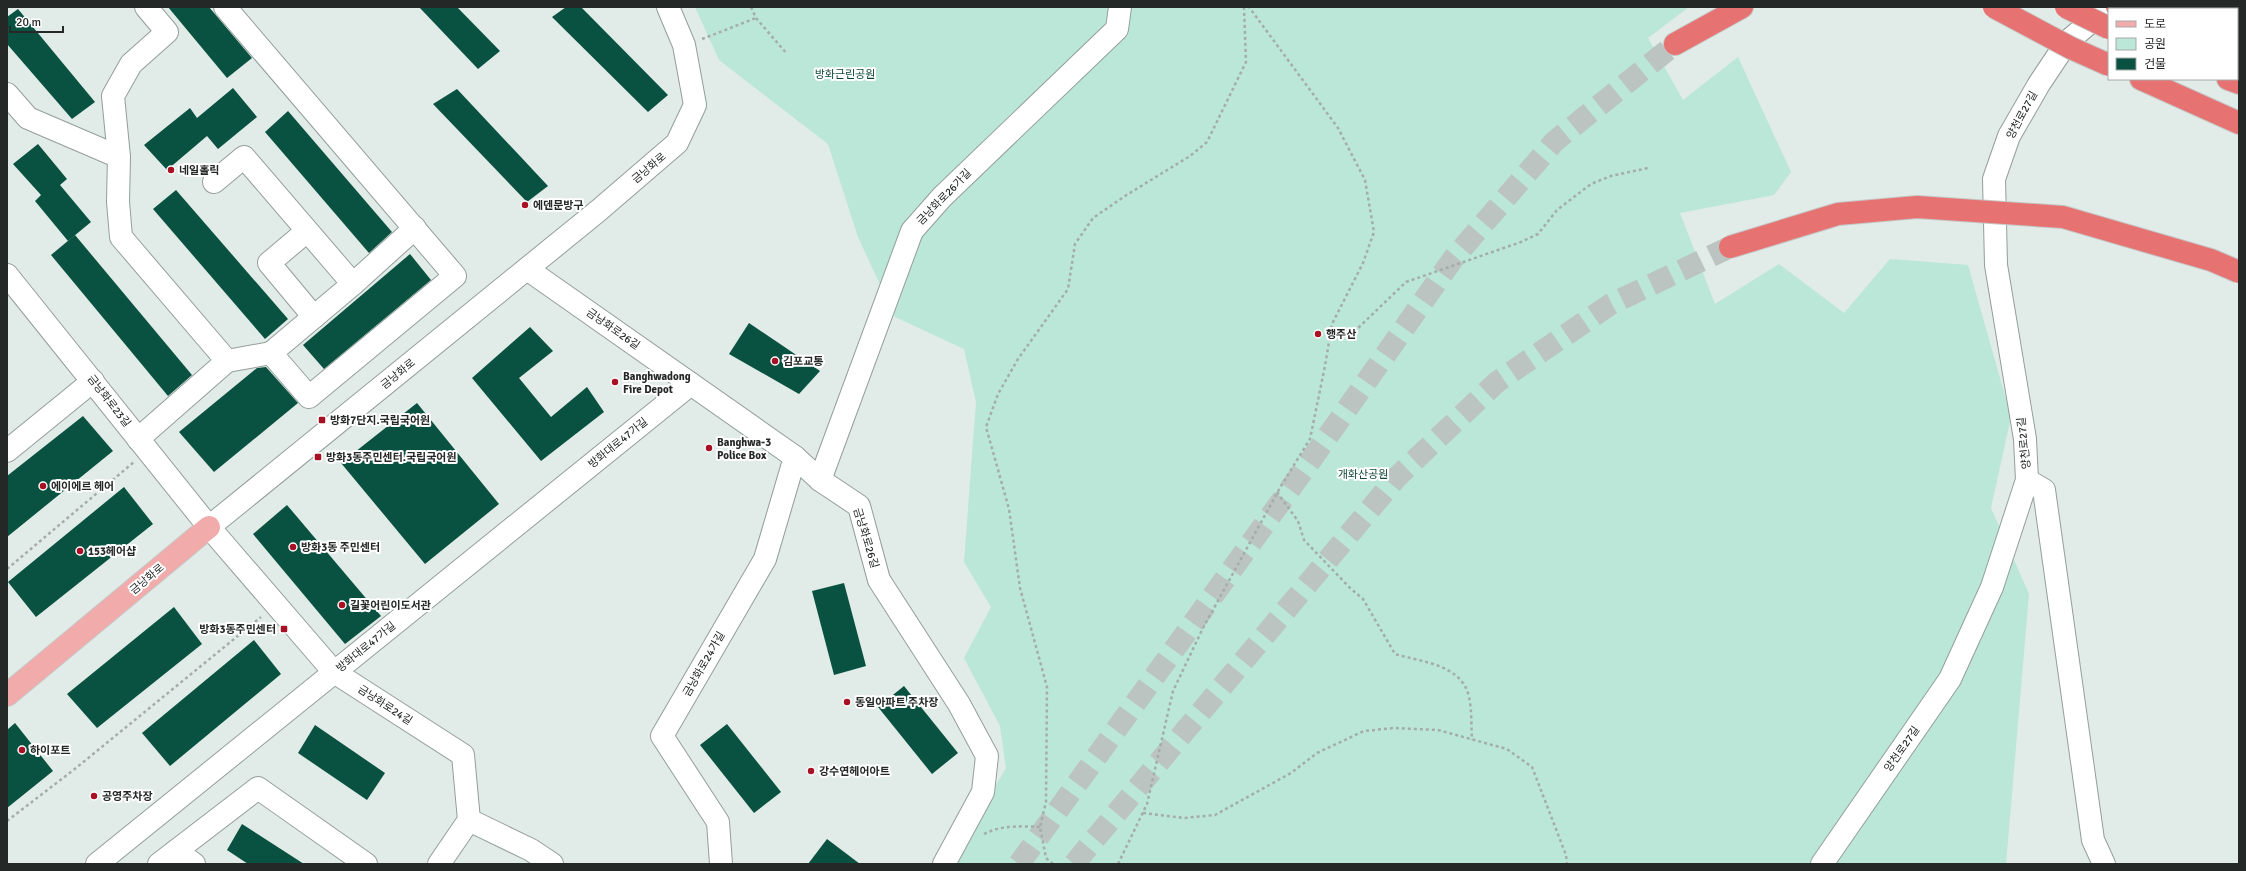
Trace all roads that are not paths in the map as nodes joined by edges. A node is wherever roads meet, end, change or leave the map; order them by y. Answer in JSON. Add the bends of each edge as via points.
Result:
{"nodes":[{"id":1,"x":146,"y":7,"type":"edge"},
{"id":2,"x":225,"y":7,"type":"edge"},
{"id":3,"x":668,"y":7,"type":"edge"},
{"id":4,"x":1120,"y":7,"type":"edge"},
{"id":5,"x":1742,"y":7,"type":"edge"},
{"id":6,"x":1994,"y":7,"type":"edge"},
{"id":7,"x":2066,"y":7,"type":"edge"},
{"id":8,"x":2108,"y":7,"type":"edge"},
{"id":9,"x":2108,"y":28,"type":"edge"},
{"id":10,"x":1675,"y":44,"type":"tunnel mouth"},
{"id":11,"x":2108,"y":65,"type":"edge"},
{"id":12,"x":2143,"y":80,"type":"edge"},
{"id":13,"x":7,"y":94,"type":"edge"},
{"id":14,"x":2239,"y":123,"type":"edge"},
{"id":15,"x":119,"y":157,"type":"junction"},
{"id":16,"x":214,"y":182,"type":"dead end"},
{"id":17,"x":415,"y":228,"type":"junction"},
{"id":18,"x":307,"y":231,"type":"junction"},
{"id":19,"x":1730,"y":247,"type":"tunnel mouth"},
{"id":20,"x":527,"y":268,"type":"junction"},
{"id":21,"x":2239,"y":272,"type":"edge"},
{"id":22,"x":7,"y":275,"type":"edge"},
{"id":23,"x":353,"y":284,"type":"junction"},
{"id":24,"x":314,"y":317,"type":"junction"},
{"id":25,"x":271,"y":352,"type":"junction"},
{"id":26,"x":227,"y":361,"type":"junction"},
{"id":27,"x":93,"y":381,"type":"junction"},
{"id":28,"x":691,"y":384,"type":"junction"},
{"id":29,"x":143,"y":445,"type":"junction"},
{"id":30,"x":7,"y":451,"type":"edge"},
{"id":31,"x":795,"y":457,"type":"junction"},
{"id":32,"x":820,"y":480,"type":"junction"},
{"id":33,"x":2027,"y":480,"type":"junction"},
{"id":34,"x":209,"y":527,"type":"junction"},
{"id":35,"x":334,"y":672,"type":"junction"},
{"id":36,"x":7,"y":695,"type":"edge"},
{"id":37,"x":469,"y":820,"type":"junction"},
{"id":38,"x":168,"y":858,"type":"edge"},
{"id":39,"x":97,"y":864,"type":"edge"},
{"id":40,"x":194,"y":864,"type":"edge"},
{"id":41,"x":366,"y":864,"type":"edge"},
{"id":42,"x":439,"y":864,"type":"edge"},
{"id":43,"x":552,"y":864,"type":"edge"},
{"id":44,"x":721,"y":864,"type":"edge"},
{"id":45,"x":944,"y":864,"type":"edge"},
{"id":46,"x":1822,"y":864,"type":"edge"},
{"id":47,"x":2104,"y":864,"type":"edge"}],
"edges":[{"from":1,"to":15,"type":"street","via":[[167,32],[131,64],[113,96]]},
{"from":2,"to":17,"type":"street"},
{"from":3,"to":20,"type":"street","name":"금낭화로","via":[[684,45],[695,105],[678,144]]},
{"from":4,"to":32,"type":"street","name":"금낭화로26가길","via":[[1118,29],[967,173],[912,231]]},
{"from":5,"to":10,"type":"highway"},
{"from":6,"to":11,"type":"highway","bridge":true},
{"from":7,"to":9,"type":"highway","bridge":true},
{"from":8,"to":33,"type":"street","name":"양천로27길","via":[[2067,42],[2039,84],[2009,136],[1994,179],[1996,265],[2025,439]]},
{"from":12,"to":14,"type":"highway"},
{"from":13,"to":15,"type":"street","via":[[28,118]]},
{"from":15,"to":26,"type":"street","via":[[118,202],[121,237]]},
{"from":16,"to":18,"type":"street","via":[[244,157]]},
{"from":17,"to":23,"type":"street"},
{"from":17,"to":25,"type":"street","via":[[455,276],[309,397]]},
{"from":18,"to":23,"type":"street"},
{"from":18,"to":24,"type":"street","via":[[269,263]]},
{"from":19,"to":21,"type":"highway","bridge":true,"via":[[1838,214],[1917,207],[2063,217],[2211,260]]},
{"from":20,"to":28,"type":"street","name":"금낭화로26길"},
{"from":20,"to":34,"type":"street","name":"금낭화로"},
{"from":22,"to":27,"type":"street","name":"금낭화로23길"},
{"from":23,"to":24,"type":"street"},
{"from":24,"to":25,"type":"street"},
{"from":25,"to":26,"type":"street"},
{"from":26,"to":29,"type":"street"},
{"from":27,"to":29,"type":"street","name":"금낭화로23길"},
{"from":27,"to":30,"type":"street"},
{"from":28,"to":31,"type":"street","name":"금낭화로26길"},
{"from":28,"to":35,"type":"street","name":"방화대로47가길"},
{"from":29,"to":34,"type":"street","name":"금낭화로23길"},
{"from":31,"to":32,"type":"street","name":"금낭화로26길"},
{"from":31,"to":44,"type":"street","name":"금낭화로24가길","via":[[765,559],[662,736],[718,822]]},
{"from":32,"to":45,"type":"street","name":"금낭화로26길","via":[[859,506],[879,580],[959,704],[988,756],[983,792]]},
{"from":33,"to":46,"type":"street","name":"양천로27길","via":[[1992,587],[1950,679]]},
{"from":33,"to":47,"type":"street","via":[[2044,490],[2093,840]]},
{"from":34,"to":35,"type":"street","name":"금낭화로24길"},
{"from":34,"to":36,"type":"main road","name":"금낭화로"},
{"from":35,"to":37,"type":"street","name":"금낭화로24길","via":[[463,755]]},
{"from":35,"to":39,"type":"street","name":"방화대로47가길"},
{"from":37,"to":42,"type":"street"},
{"from":37,"to":43,"type":"street","via":[[531,850]]},
{"from":38,"to":40,"type":"street"},
{"from":38,"to":41,"type":"street","via":[[258,788]]}]}
